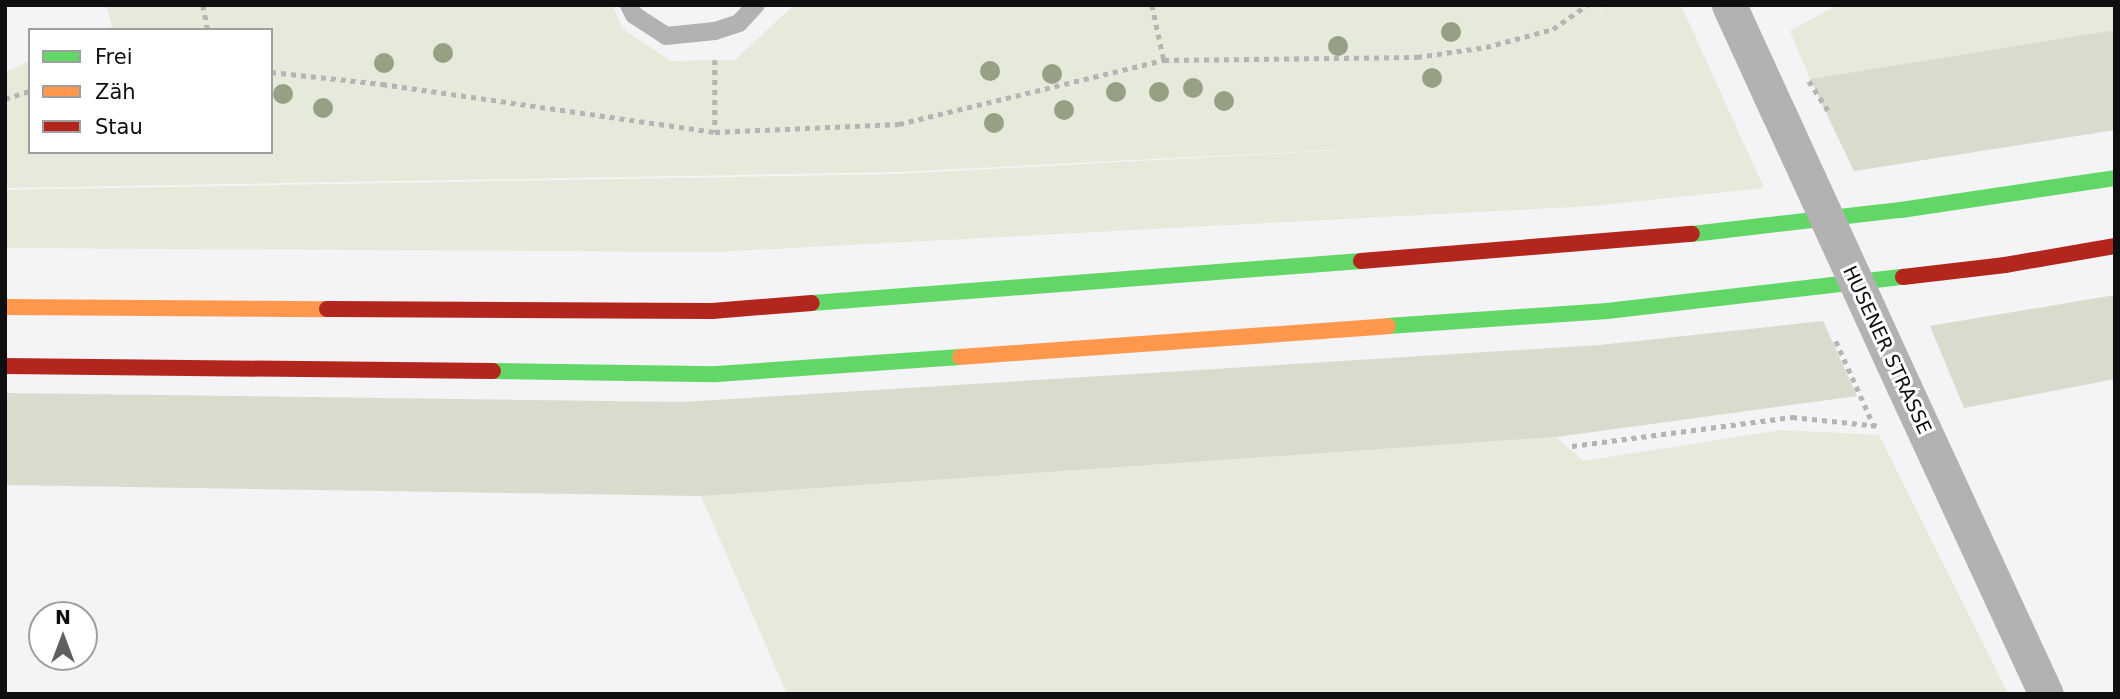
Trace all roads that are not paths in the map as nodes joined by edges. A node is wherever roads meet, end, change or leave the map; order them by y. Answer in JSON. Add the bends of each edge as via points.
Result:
{"nodes":[{"id":1,"x":629,"y":5,"type":"edge"},
{"id":2,"x":756,"y":5,"type":"edge"},
{"id":3,"x":1729,"y":5,"type":"edge"},
{"id":4,"x":2115,"y":178,"type":"edge"},
{"id":5,"x":2115,"y":246,"type":"edge"},
{"id":6,"x":5,"y":307,"type":"edge"},
{"id":7,"x":5,"y":366,"type":"edge"},
{"id":8,"x":2046,"y":694,"type":"edge"}],
"edges":[{"from":1,"to":2,"type":"lane","via":[[641,21],[666,36],[715,31],[739,23]]},
{"from":3,"to":8,"type":"street","name":"HUSENER STRASSE","bridge":true},
{"from":4,"to":6,"type":"highway","via":[[1901,210],[1627,241],[712,311]]},
{"from":5,"to":7,"type":"highway","via":[[2005,265],[1608,311],[717,373]]}]}
